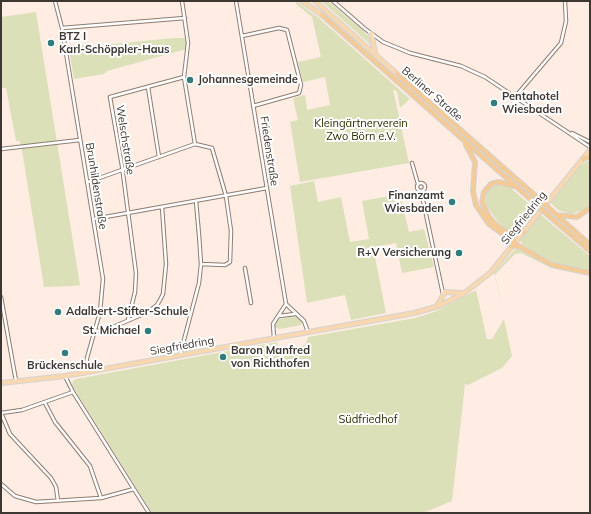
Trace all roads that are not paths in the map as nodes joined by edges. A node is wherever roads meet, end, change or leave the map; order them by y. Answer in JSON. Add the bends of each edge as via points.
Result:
{"nodes":[{"id":1,"x":55,"y":1,"type":"edge"},
{"id":2,"x":182,"y":1,"type":"edge"},
{"id":3,"x":236,"y":1,"type":"edge"},
{"id":4,"x":302,"y":1,"type":"edge"},
{"id":5,"x":306,"y":1,"type":"edge"},
{"id":6,"x":315,"y":1,"type":"edge"},
{"id":7,"x":333,"y":1,"type":"edge"},
{"id":8,"x":565,"y":1,"type":"edge"},
{"id":9,"x":322,"y":15,"type":"junction"},
{"id":10,"x":185,"y":18,"type":"junction"},
{"id":11,"x":62,"y":28,"type":"junction"},
{"id":12,"x":371,"y":34,"type":"junction"},
{"id":13,"x":242,"y":36,"type":"junction"},
{"id":14,"x":376,"y":56,"type":"junction"},
{"id":15,"x":397,"y":74,"type":"joint"},
{"id":16,"x":184,"y":77,"type":"junction"},
{"id":17,"x":148,"y":87,"type":"junction"},
{"id":18,"x":515,"y":97,"type":"junction"},
{"id":19,"x":253,"y":106,"type":"junction"},
{"id":20,"x":566,"y":130,"type":"junction"},
{"id":21,"x":458,"y":136,"type":"junction"},
{"id":22,"x":590,"y":138,"type":"edge"},
{"id":23,"x":584,"y":139,"type":"junction"},
{"id":24,"x":80,"y":140,"type":"junction"},
{"id":25,"x":590,"y":142,"type":"edge"},
{"id":26,"x":195,"y":144,"type":"junction"},
{"id":27,"x":1,"y":148,"type":"edge"},
{"id":28,"x":590,"y":149,"type":"edge"},
{"id":29,"x":590,"y":156,"type":"edge"},
{"id":30,"x":159,"y":157,"type":"junction"},
{"id":31,"x":583,"y":159,"type":"junction"},
{"id":32,"x":412,"y":163,"type":"dead end"},
{"id":33,"x":122,"y":170,"type":"junction"},
{"id":34,"x":88,"y":182,"type":"junction"},
{"id":35,"x":418,"y":184,"type":"junction"},
{"id":36,"x":517,"y":187,"type":"junction"},
{"id":37,"x":267,"y":188,"type":"junction"},
{"id":38,"x":421,"y":191,"type":"junction"},
{"id":39,"x":226,"y":196,"type":"junction"},
{"id":40,"x":196,"y":201,"type":"junction"},
{"id":41,"x":162,"y":207,"type":"junction"},
{"id":42,"x":590,"y":208,"type":"edge"},
{"id":43,"x":128,"y":213,"type":"junction"},
{"id":44,"x":557,"y":215,"type":"junction"},
{"id":45,"x":94,"y":220,"type":"junction"},
{"id":46,"x":524,"y":232,"type":"junction"},
{"id":47,"x":508,"y":234,"type":"junction"},
{"id":48,"x":515,"y":243,"type":"junction"},
{"id":49,"x":590,"y":245,"type":"edge"},
{"id":50,"x":511,"y":248,"type":"junction"},
{"id":51,"x":590,"y":251,"type":"edge"},
{"id":52,"x":201,"y":264,"type":"junction"},
{"id":53,"x":245,"y":268,"type":"dead end"},
{"id":54,"x":590,"y":273,"type":"edge"},
{"id":55,"x":447,"y":296,"type":"junction"},
{"id":56,"x":1,"y":297,"type":"edge"},
{"id":57,"x":251,"y":303,"type":"dead end"},
{"id":58,"x":286,"y":304,"type":"junction"},
{"id":59,"x":296,"y":314,"type":"junction"},
{"id":60,"x":279,"y":316,"type":"junction"},
{"id":61,"x":128,"y":320,"type":"junction"},
{"id":62,"x":95,"y":331,"type":"junction"},
{"id":63,"x":308,"y":332,"type":"junction"},
{"id":64,"x":274,"y":338,"type":"junction"},
{"id":65,"x":180,"y":355,"type":"junction"},
{"id":66,"x":85,"y":372,"type":"junction"},
{"id":67,"x":65,"y":376,"type":"junction"},
{"id":68,"x":16,"y":381,"type":"junction"},
{"id":69,"x":1,"y":383,"type":"edge"},
{"id":70,"x":72,"y":392,"type":"junction"},
{"id":71,"x":45,"y":403,"type":"junction"},
{"id":72,"x":1,"y":412,"type":"edge"},
{"id":73,"x":1,"y":484,"type":"edge"},
{"id":74,"x":134,"y":489,"type":"junction"},
{"id":75,"x":101,"y":498,"type":"junction"},
{"id":76,"x":58,"y":501,"type":"junction"},
{"id":77,"x":149,"y":513,"type":"edge"}],
"edges":[{"from":1,"to":11,"type":"street","name":"Brunhildenstraße"},
{"from":2,"to":10,"type":"street"},
{"from":3,"to":13,"type":"street","name":"Friedenstraße"},
{"from":4,"to":9,"type":"main road"},
{"from":5,"to":9,"type":"main road","name":"Berliner Straße"},
{"from":6,"to":14,"type":"main road","name":"Berliner Straße"},
{"from":7,"to":12,"type":"street"},
{"from":8,"to":18,"type":"street","via":[[566,21],[561,43]]},
{"from":9,"to":21,"type":"highway","name":"Berliner Straße"},
{"from":10,"to":11,"type":"street"},
{"from":10,"to":16,"type":"street","via":[[188,47]]},
{"from":11,"to":24,"type":"street","name":"Brunhildenstraße"},
{"from":12,"to":14,"type":"main road"},
{"from":12,"to":18,"type":"street","via":[[401,50],[469,69]]},
{"from":13,"to":19,"type":"street","name":"Friedenstraße"},
{"from":13,"to":19,"type":"street","via":[[279,28],[287,30],[301,85],[299,94]]},
{"from":14,"to":15,"type":"main road","name":"Berliner Straße"},
{"from":15,"to":44,"type":"highway","name":"Berliner Straße","bridge":true},
{"from":16,"to":17,"type":"street","name":"Welschstraße"},
{"from":16,"to":26,"type":"street"},
{"from":17,"to":30,"type":"street"},
{"from":17,"to":33,"type":"street","name":"Welschstraße","via":[[110,97]]},
{"from":18,"to":20,"type":"street"},
{"from":19,"to":37,"type":"street","name":"Friedenstraße"},
{"from":20,"to":23,"type":"street"},
{"from":20,"to":28,"type":"street"},
{"from":21,"to":36,"type":"highway"},
{"from":21,"to":48,"type":"highway","via":[[470,150],[475,162],[473,191],[476,205],[489,224]]},
{"from":22,"to":23,"type":"street"},
{"from":23,"to":25,"type":"street"},
{"from":24,"to":27,"type":"street"},
{"from":24,"to":34,"type":"street","name":"Brunhildenstraße"},
{"from":26,"to":30,"type":"street"},
{"from":26,"to":39,"type":"street","via":[[214,150]]},
{"from":28,"to":31,"type":"main road","name":"Siegfriedring"},
{"from":29,"to":31,"type":"highway"},
{"from":30,"to":33,"type":"street"},
{"from":31,"to":46,"type":"main road","name":"Siegfriedring"},
{"from":32,"to":35,"type":"street"},
{"from":33,"to":34,"type":"street"},
{"from":33,"to":43,"type":"street","name":"Welschstraße"},
{"from":34,"to":45,"type":"street","name":"Brunhildenstraße"},
{"from":35,"to":38,"type":"street","via":[[417,188]]},
{"from":35,"to":38,"type":"street","via":[[422,183],[425,186]]},
{"from":36,"to":47,"type":"highway","via":[[503,182],[494,183],[486,188],[483,195],[489,217]]},
{"from":36,"to":51,"type":"highway","bridge":true},
{"from":37,"to":39,"type":"street"},
{"from":37,"to":58,"type":"street","name":"Friedenstraße"},
{"from":38,"to":55,"type":"street","via":[[440,283]]},
{"from":39,"to":40,"type":"street"},
{"from":39,"to":52,"type":"street","via":[[231,231],[229,263],[225,266]]},
{"from":40,"to":41,"type":"street"},
{"from":40,"to":52,"type":"street"},
{"from":41,"to":43,"type":"street"},
{"from":41,"to":61,"type":"street","via":[[166,264],[163,294],[153,309]]},
{"from":42,"to":44,"type":"highway","via":[[577,217]]},
{"from":43,"to":45,"type":"street"},
{"from":43,"to":61,"type":"street","name":"Welschstraße","via":[[136,282]]},
{"from":44,"to":49,"type":"highway"},
{"from":45,"to":62,"type":"street","name":"Brunhildenstraße","via":[[103,284],[102,303]]},
{"from":46,"to":47,"type":"highway"},
{"from":46,"to":48,"type":"main road","name":"Siegfriedring"},
{"from":47,"to":48,"type":"highway"},
{"from":48,"to":50,"type":"main road","name":"Siegfriedring"},
{"from":50,"to":54,"type":"highway","via":[[517,245],[552,265]]},
{"from":50,"to":55,"type":"main road","name":"Siegfriedring","via":[[491,272],[460,296]]},
{"from":52,"to":65,"type":"street","via":[[199,283]]},
{"from":53,"to":57,"type":"street"},
{"from":55,"to":63,"type":"main road","name":"Siegfriedring","via":[[435,307],[414,313]]},
{"from":56,"to":68,"type":"street"},
{"from":58,"to":59,"type":"street"},
{"from":58,"to":60,"type":"street"},
{"from":59,"to":60,"type":"street"},
{"from":59,"to":63,"type":"street","via":[[304,321]]},
{"from":60,"to":64,"type":"street","via":[[273,324]]},
{"from":61,"to":62,"type":"street","via":[[106,330]]},
{"from":62,"to":66,"type":"street","name":"Brunhildenstraße","via":[[86,358]]},
{"from":63,"to":64,"type":"main road","name":"Siegfriedring"},
{"from":64,"to":65,"type":"main road","name":"Siegfriedring"},
{"from":65,"to":66,"type":"main road","name":"Siegfriedring"},
{"from":66,"to":67,"type":"main road","name":"Siegfriedring"},
{"from":67,"to":68,"type":"main road","name":"Siegfriedring"},
{"from":67,"to":70,"type":"street"},
{"from":68,"to":69,"type":"main road","name":"Siegfriedring"},
{"from":70,"to":71,"type":"street"},
{"from":70,"to":74,"type":"street"},
{"from":71,"to":72,"type":"street","via":[[22,410]]},
{"from":71,"to":75,"type":"street","via":[[55,422],[90,466]]},
{"from":72,"to":76,"type":"street","via":[[10,434],[51,478],[57,490]]},
{"from":73,"to":76,"type":"street","via":[[15,496],[25,500]]},
{"from":74,"to":75,"type":"street"},
{"from":74,"to":77,"type":"street"},
{"from":75,"to":76,"type":"street"}]}
